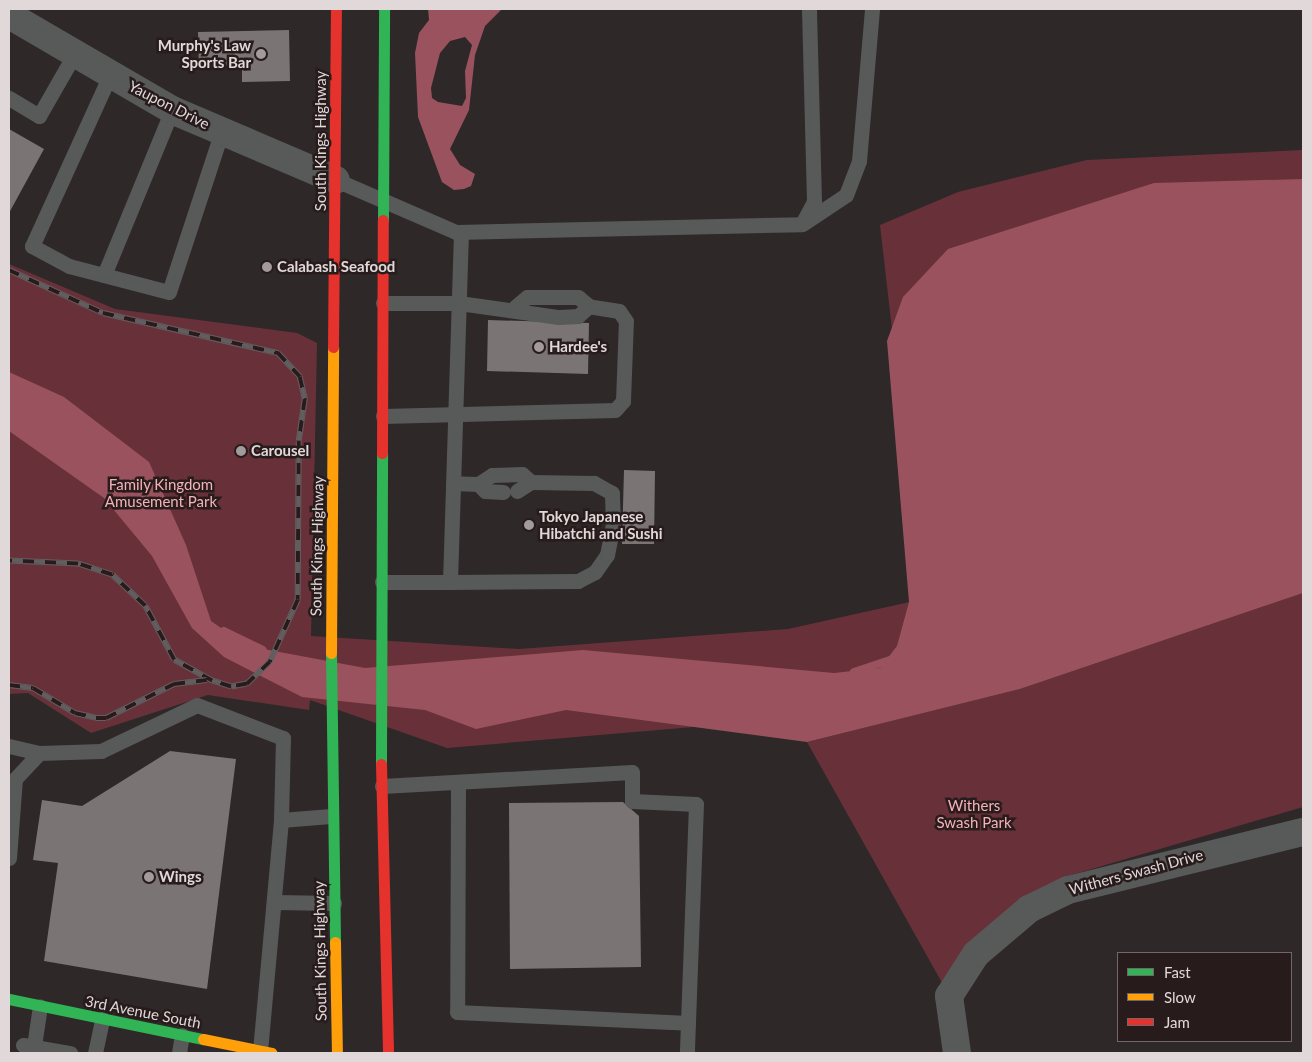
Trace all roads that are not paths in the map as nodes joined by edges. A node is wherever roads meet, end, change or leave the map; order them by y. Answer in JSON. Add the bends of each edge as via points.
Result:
{"nodes":[{"id":1,"x":336,"y":9,"type":"edge"},
{"id":2,"x":384,"y":9,"type":"edge"},
{"id":3,"x":809,"y":9,"type":"edge"},
{"id":4,"x":872,"y":9,"type":"edge"},
{"id":5,"x":11,"y":22,"type":"edge"},
{"id":6,"x":74,"y":55,"type":"junction"},
{"id":7,"x":110,"y":75,"type":"junction"},
{"id":8,"x":9,"y":98,"type":"edge"},
{"id":9,"x":172,"y":110,"type":"junction"},
{"id":10,"x":222,"y":131,"type":"junction"},
{"id":11,"x":336,"y":180,"type":"junction"},
{"id":12,"x":384,"y":201,"type":"junction"},
{"id":13,"x":802,"y":224,"type":"junction"},
{"id":14,"x":461,"y":232,"type":"junction"},
{"id":15,"x":104,"y":275,"type":"junction"},
{"id":16,"x":383,"y":303,"type":"junction"},
{"id":17,"x":459,"y":303,"type":"junction"},
{"id":18,"x":455,"y":415,"type":"junction"},
{"id":19,"x":383,"y":416,"type":"junction"},
{"id":20,"x":531,"y":482,"type":"junction"},
{"id":21,"x":453,"y":483,"type":"junction"},
{"id":22,"x":478,"y":484,"type":"junction"},
{"id":23,"x":382,"y":582,"type":"junction"},
{"id":24,"x":450,"y":582,"type":"junction"},
{"id":25,"x":9,"y":746,"type":"edge"},
{"id":26,"x":39,"y":753,"type":"junction"},
{"id":27,"x":458,"y":782,"type":"junction"},
{"id":28,"x":382,"y":786,"type":"junction"},
{"id":29,"x":332,"y":816,"type":"junction"},
{"id":30,"x":281,"y":820,"type":"junction"},
{"id":31,"x":1303,"y":832,"type":"edge"},
{"id":32,"x":9,"y":858,"type":"edge"},
{"id":33,"x":274,"y":902,"type":"junction"},
{"id":34,"x":334,"y":903,"type":"junction"},
{"id":35,"x":9,"y":999,"type":"edge"},
{"id":36,"x":40,"y":1006,"type":"junction"},
{"id":37,"x":102,"y":1019,"type":"junction"},
{"id":38,"x":688,"y":1023,"type":"junction"},
{"id":39,"x":182,"y":1035,"type":"junction"},
{"id":40,"x":266,"y":1052,"type":"edge"},
{"id":41,"x":70,"y":1053,"type":"edge"},
{"id":42,"x":95,"y":1053,"type":"edge"},
{"id":43,"x":179,"y":1053,"type":"edge"},
{"id":44,"x":337,"y":1053,"type":"edge"},
{"id":45,"x":388,"y":1053,"type":"edge"},
{"id":46,"x":687,"y":1053,"type":"edge"},
{"id":47,"x":957,"y":1053,"type":"edge"}],
"edges":[{"from":1,"to":11,"type":"main road","name":"South Kings Highway"},
{"from":2,"to":12,"type":"main road"},
{"from":3,"to":13,"type":"lane","via":[[814,201]]},
{"from":4,"to":13,"type":"lane","via":[[859,162],[846,195]]},
{"from":5,"to":6,"type":"street","name":"Yaupon Drive"},
{"from":6,"to":7,"type":"street","name":"Yaupon Drive"},
{"from":6,"to":8,"type":"lane","via":[[38,116]]},
{"from":7,"to":9,"type":"street","name":"Yaupon Drive"},
{"from":7,"to":15,"type":"lane","via":[[32,246],[69,266]]},
{"from":9,"to":10,"type":"street","name":"Yaupon Drive"},
{"from":9,"to":15,"type":"lane"},
{"from":10,"to":11,"type":"street","name":"Yaupon Drive"},
{"from":10,"to":15,"type":"lane","via":[[169,292]]},
{"from":11,"to":12,"type":"lane"},
{"from":11,"to":29,"type":"main road","name":"South Kings Highway"},
{"from":12,"to":14,"type":"lane"},
{"from":12,"to":16,"type":"main road"},
{"from":13,"to":14,"type":"lane"},
{"from":14,"to":17,"type":"lane"},
{"from":16,"to":17,"type":"lane"},
{"from":16,"to":19,"type":"main road"},
{"from":17,"to":18,"type":"lane"},
{"from":17,"to":18,"type":"lane","via":[[515,308],[527,297],[578,297],[589,306],[610,306],[626,321],[623,400],[615,410]]},
{"from":18,"to":19,"type":"lane"},
{"from":18,"to":21,"type":"lane"},
{"from":19,"to":23,"type":"main road"},
{"from":20,"to":22,"type":"lane","via":[[510,492],[485,491]]},
{"from":20,"to":22,"type":"lane","via":[[522,474],[515,474],[492,475]]},
{"from":20,"to":24,"type":"lane","via":[[594,483],[612,493],[613,524],[607,555],[595,572],[578,581]]},
{"from":21,"to":22,"type":"lane"},
{"from":21,"to":24,"type":"lane"},
{"from":23,"to":24,"type":"lane"},
{"from":23,"to":28,"type":"main road"},
{"from":25,"to":26,"type":"lane"},
{"from":26,"to":30,"type":"lane","via":[[101,751],[197,705],[283,738]]},
{"from":26,"to":32,"type":"lane","via":[[15,779]]},
{"from":27,"to":28,"type":"lane"},
{"from":27,"to":38,"type":"lane","via":[[457,1012]]},
{"from":27,"to":38,"type":"lane","via":[[632,772],[632,801],[696,804]]},
{"from":28,"to":45,"type":"main road"},
{"from":29,"to":30,"type":"lane"},
{"from":29,"to":34,"type":"main road","name":"South Kings Highway"},
{"from":30,"to":33,"type":"lane"},
{"from":31,"to":47,"type":"street","name":"Withers Swash Drive","via":[[1068,890],[1029,909],[976,954],[949,996]]},
{"from":33,"to":34,"type":"lane"},
{"from":33,"to":40,"type":"lane"},
{"from":34,"to":44,"type":"main road","name":"South Kings Highway"},
{"from":35,"to":36,"type":"main road","name":"3rd Avenue South"},
{"from":36,"to":37,"type":"main road","name":"3rd Avenue South"},
{"from":36,"to":41,"type":"lane","via":[[29,1046]]},
{"from":37,"to":39,"type":"main road","name":"3rd Avenue South"},
{"from":37,"to":42,"type":"lane"},
{"from":38,"to":46,"type":"lane"},
{"from":39,"to":40,"type":"main road","name":"3rd Avenue South"},
{"from":39,"to":43,"type":"lane"}]}
